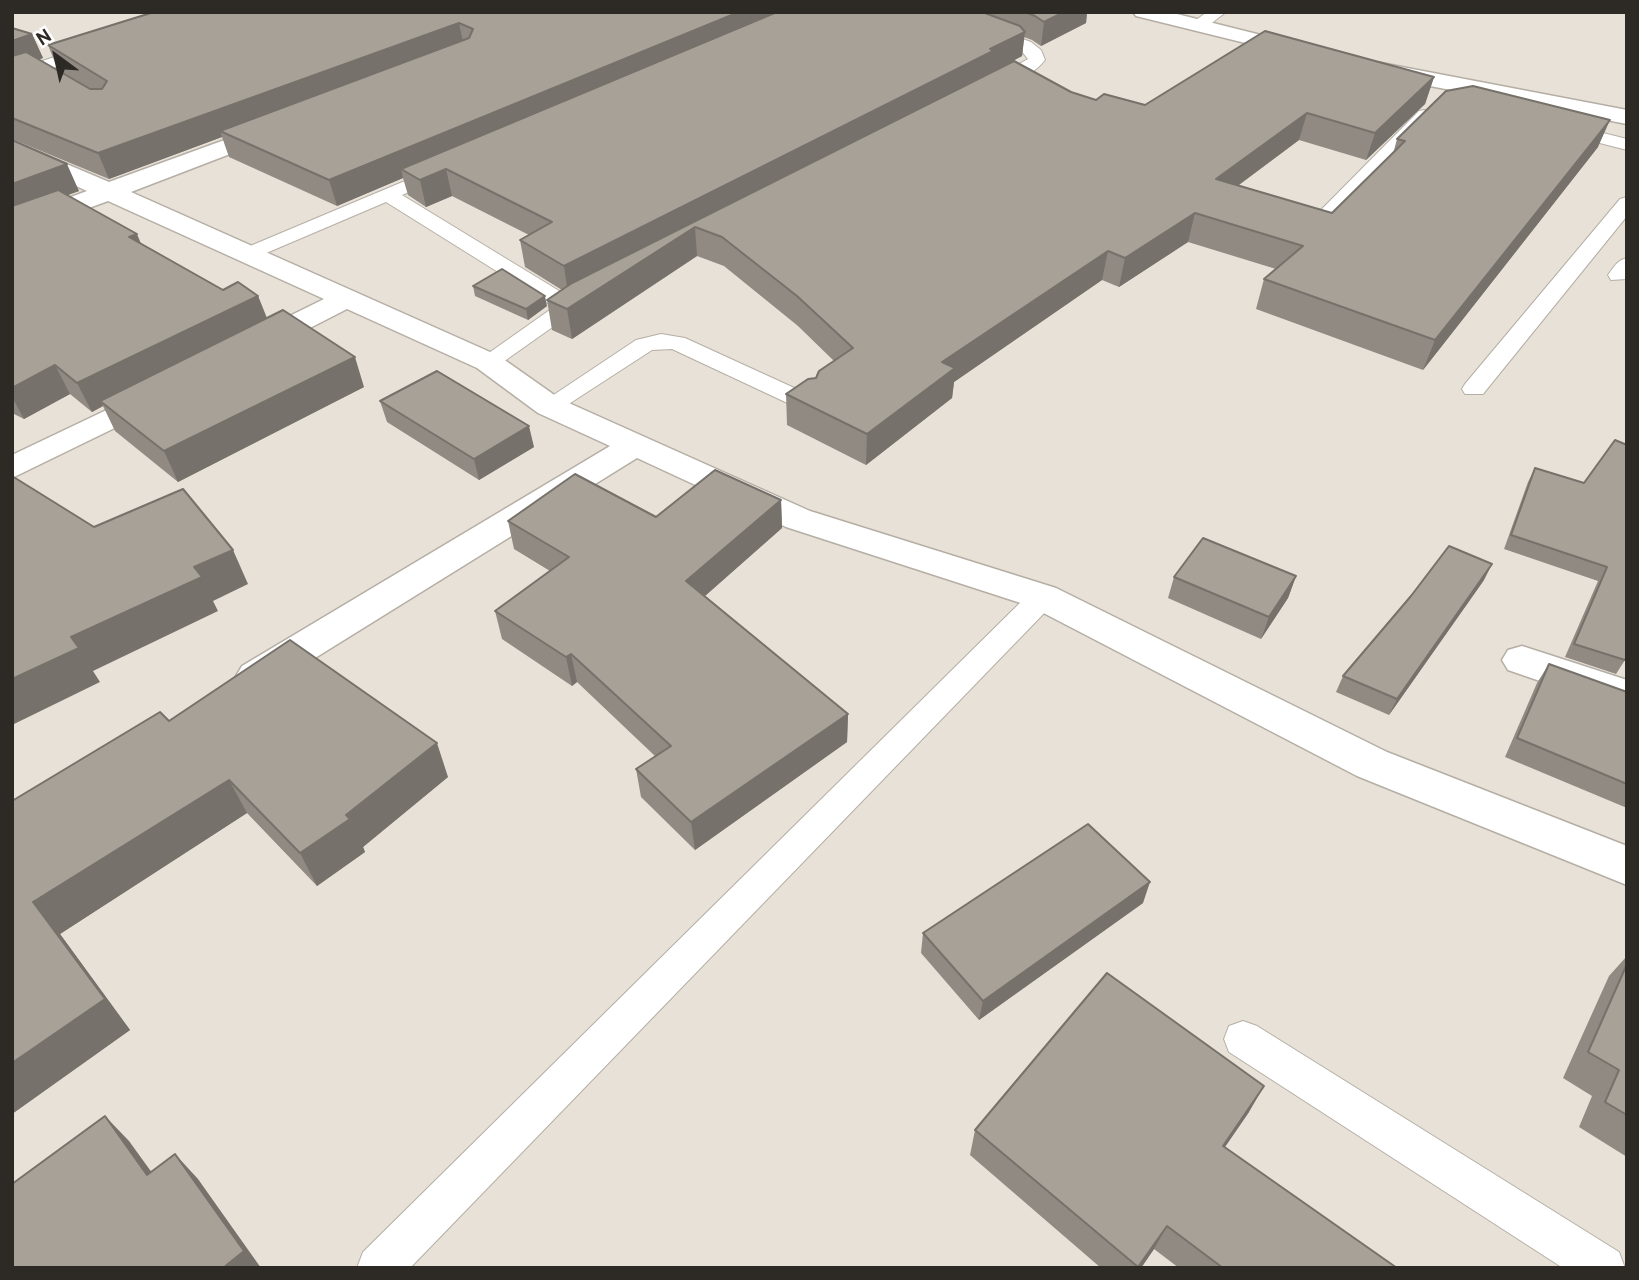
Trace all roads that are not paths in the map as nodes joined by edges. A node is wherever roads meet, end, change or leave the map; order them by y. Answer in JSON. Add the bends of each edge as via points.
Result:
{"nodes":[{"id":1,"x":931,"y":12,"type":"edge"},
{"id":2,"x":1143,"y":12,"type":"edge"},
{"id":3,"x":1218,"y":12,"type":"edge"},
{"id":4,"x":1198,"y":26,"type":"junction"},
{"id":5,"x":102,"y":47,"type":"edge"},
{"id":6,"x":1320,"y":55,"type":"edge"},
{"id":7,"x":1360,"y":65,"type":"edge"},
{"id":8,"x":39,"y":68,"type":"junction"},
{"id":9,"x":12,"y":77,"type":"edge"},
{"id":10,"x":62,"y":82,"type":"edge"},
{"id":11,"x":979,"y":93,"type":"edge"},
{"id":12,"x":1458,"y":105,"type":"edge"},
{"id":13,"x":1438,"y":108,"type":"edge"},
{"id":14,"x":1520,"y":116,"type":"edge"},
{"id":15,"x":1627,"y":117,"type":"edge"},
{"id":16,"x":301,"y":118,"type":"edge"},
{"id":17,"x":1547,"y":123,"type":"edge"},
{"id":18,"x":1627,"y":145,"type":"edge"},
{"id":19,"x":12,"y":148,"type":"edge"},
{"id":20,"x":460,"y":164,"type":"edge"},
{"id":21,"x":111,"y":191,"type":"junction"},
{"id":22,"x":388,"y":195,"type":"junction"},
{"id":23,"x":1627,"y":203,"type":"edge"},
{"id":24,"x":1317,"y":225,"type":"edge"},
{"id":25,"x":12,"y":228,"type":"edge"},
{"id":26,"x":250,"y":253,"type":"junction"},
{"id":27,"x":603,"y":287,"type":"edge"},
{"id":28,"x":347,"y":298,"type":"junction"},
{"id":29,"x":567,"y":306,"type":"junction"},
{"id":30,"x":223,"y":361,"type":"edge"},
{"id":31,"x":488,"y":362,"type":"junction"},
{"id":32,"x":186,"y":380,"type":"edge"},
{"id":33,"x":1474,"y":390,"type":"dead end"},
{"id":34,"x":806,"y":402,"type":"edge"},
{"id":35,"x":549,"y":406,"type":"junction"},
{"id":36,"x":635,"y":445,"type":"junction"},
{"id":37,"x":12,"y":468,"type":"edge"},
{"id":38,"x":1043,"y":597,"type":"junction"},
{"id":39,"x":1522,"y":660,"type":"dead end"},
{"id":40,"x":224,"y":695,"type":"edge"},
{"id":41,"x":1627,"y":696,"type":"edge"},
{"id":42,"x":1627,"y":866,"type":"edge"},
{"id":43,"x":1243,"y":1039,"type":"dead end"},
{"id":44,"x":379,"y":1268,"type":"edge"},
{"id":45,"x":1603,"y":1268,"type":"edge"}],
"edges":[{"from":1,"to":11,"type":"lane","via":[[1025,45],[1035,53],[1037,60],[1028,68]]},
{"from":2,"to":4,"type":"street"},
{"from":3,"to":4,"type":"lane"},
{"from":4,"to":6,"type":"street"},
{"from":5,"to":8,"type":"lane"},
{"from":7,"to":15,"type":"street"},
{"from":8,"to":9,"type":"lane"},
{"from":8,"to":10,"type":"lane"},
{"from":12,"to":14,"type":"lane"},
{"from":13,"to":24,"type":"lane","via":[[1412,127]]},
{"from":16,"to":21,"type":"street"},
{"from":17,"to":18,"type":"lane"},
{"from":19,"to":21,"type":"street"},
{"from":20,"to":22,"type":"lane"},
{"from":21,"to":25,"type":"street"},
{"from":21,"to":26,"type":"street"},
{"from":22,"to":26,"type":"lane"},
{"from":22,"to":29,"type":"lane"},
{"from":23,"to":33,"type":"lane"},
{"from":26,"to":28,"type":"street"},
{"from":27,"to":29,"type":"lane"},
{"from":28,"to":30,"type":"street"},
{"from":28,"to":31,"type":"street"},
{"from":29,"to":31,"type":"lane"},
{"from":31,"to":35,"type":"street"},
{"from":32,"to":37,"type":"street"},
{"from":34,"to":35,"type":"lane","via":[[677,343],[661,341],[644,345]]},
{"from":35,"to":36,"type":"street"},
{"from":36,"to":38,"type":"street","via":[[798,519]]},
{"from":36,"to":40,"type":"street"},
{"from":38,"to":42,"type":"street","via":[[1372,764]]},
{"from":38,"to":44,"type":"lane"},
{"from":39,"to":41,"type":"street"},
{"from":43,"to":45,"type":"lane"}]}
